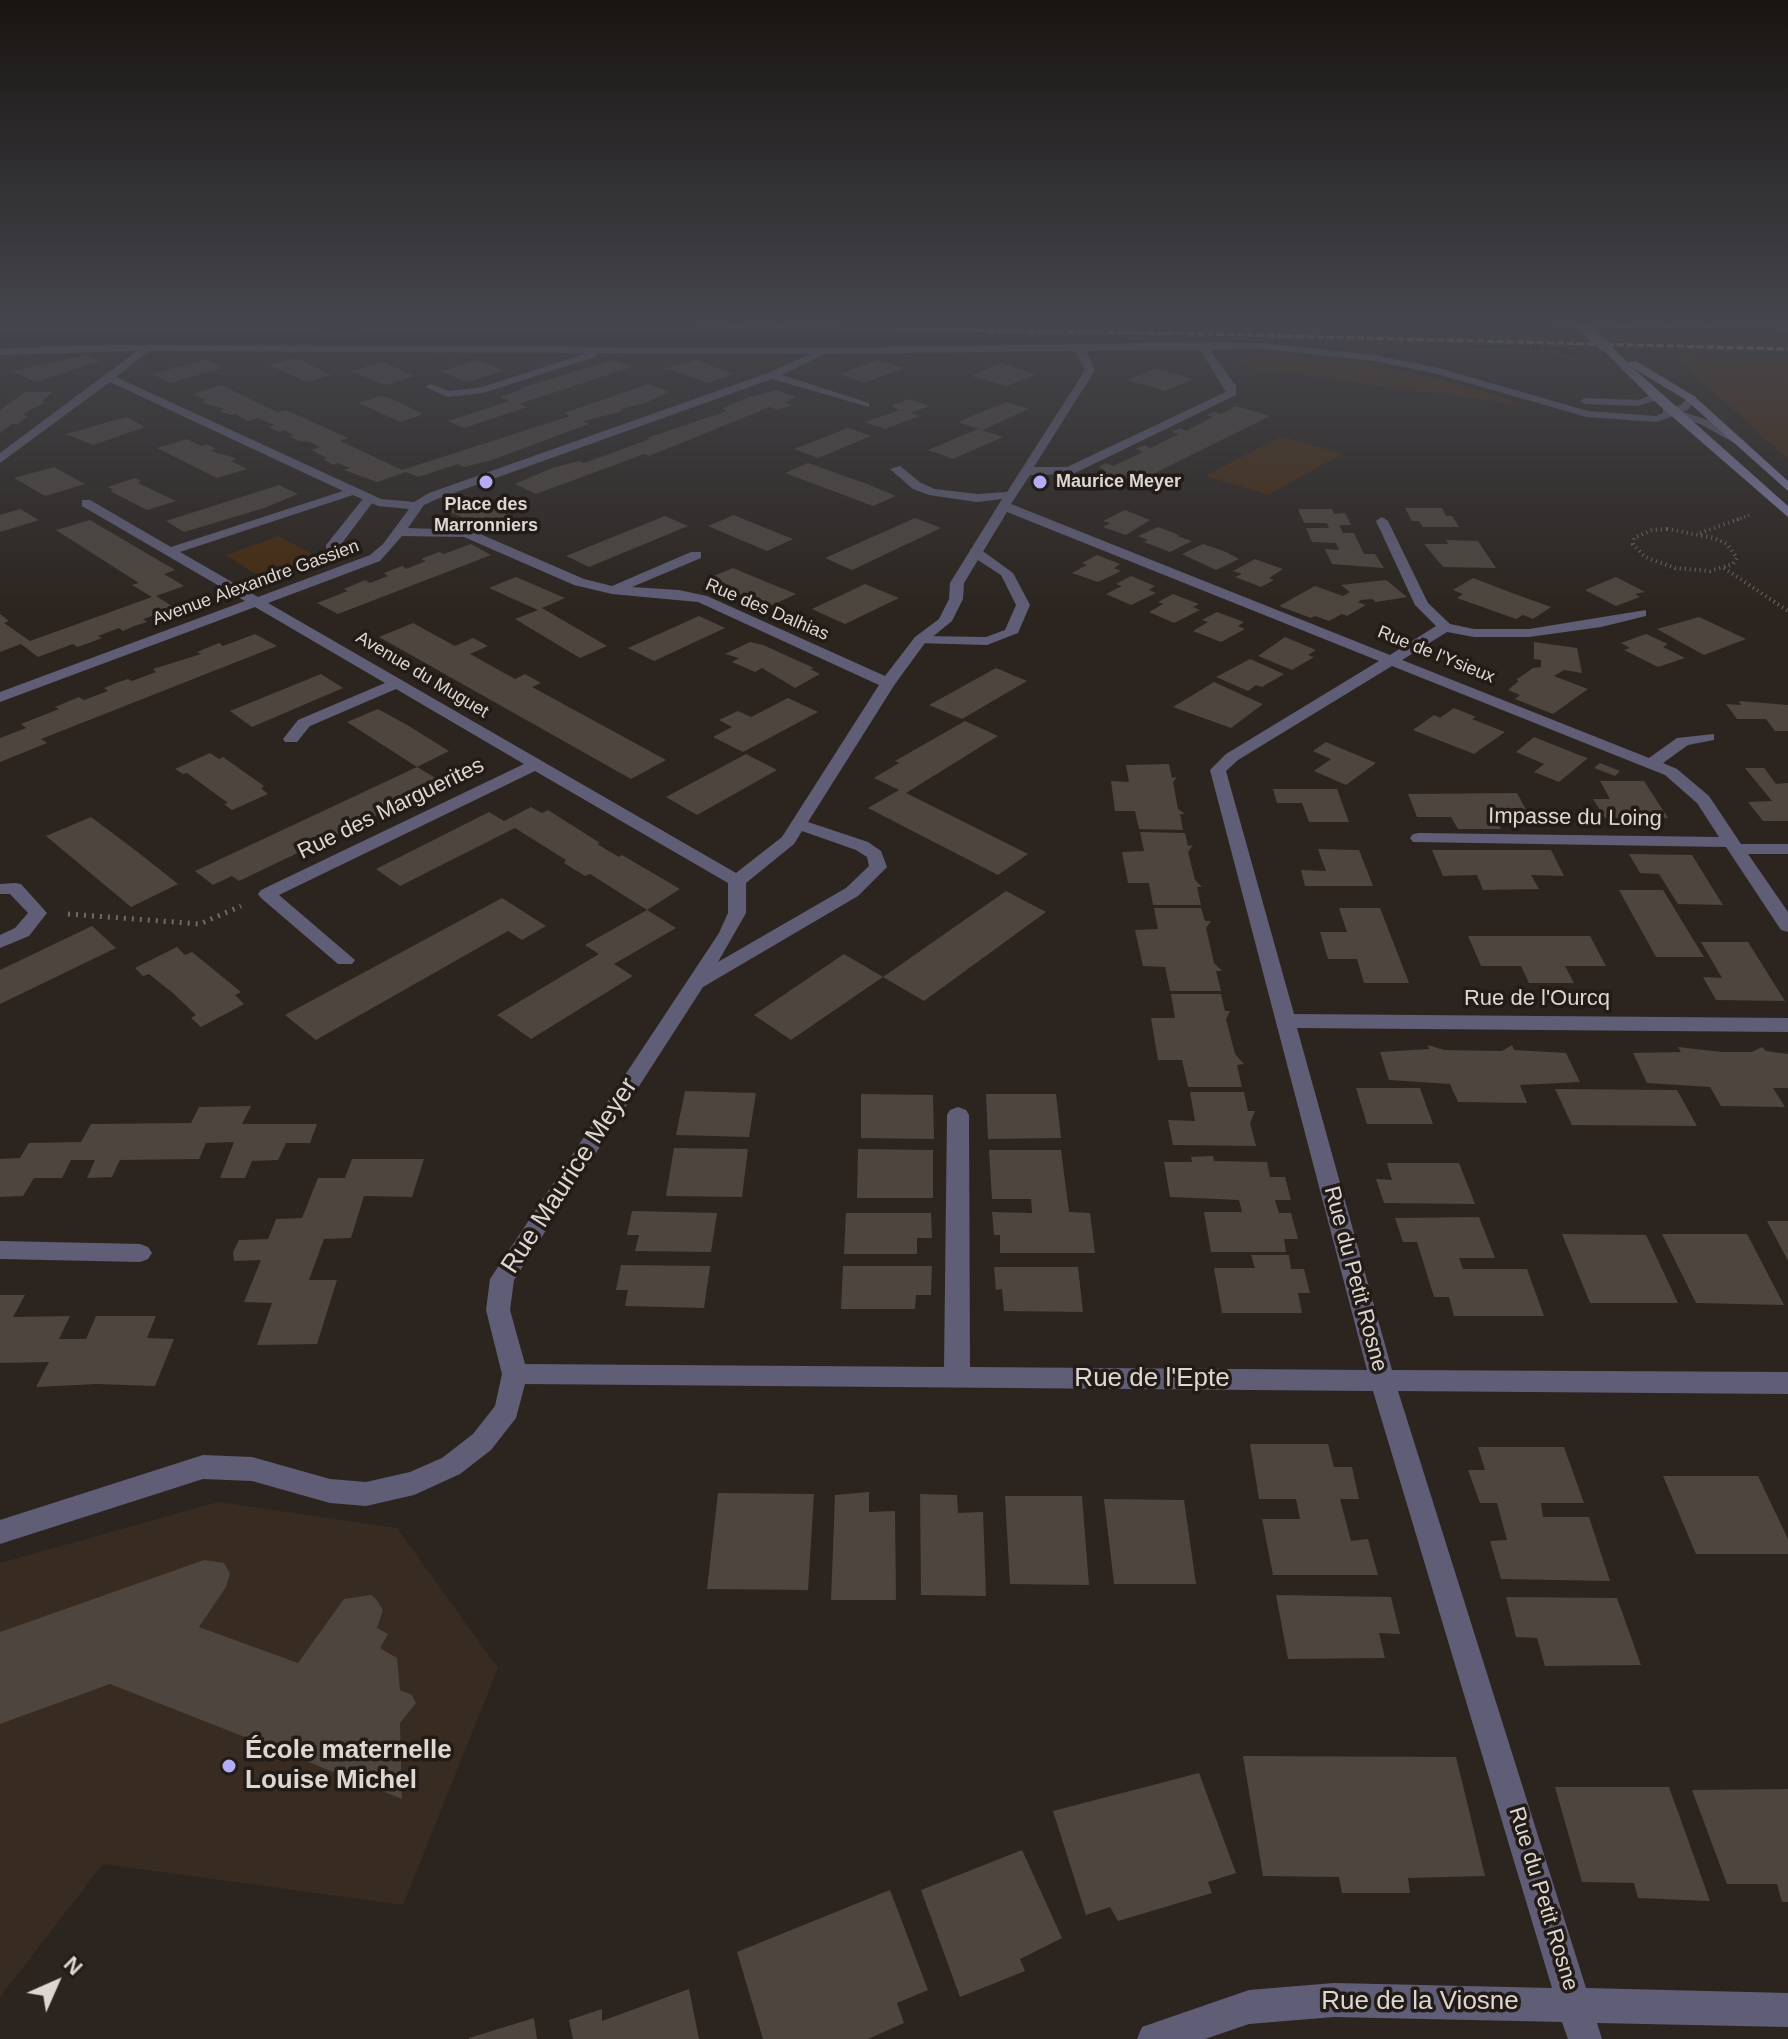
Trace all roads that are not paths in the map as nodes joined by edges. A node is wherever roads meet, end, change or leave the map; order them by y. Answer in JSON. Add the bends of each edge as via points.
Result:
{"nodes":[{"id":1,"x":51,"y":421,"type":"edge"},
{"id":2,"x":203,"y":421,"type":"edge"},
{"id":3,"x":643,"y":421,"type":"edge"},
{"id":4,"x":1059,"y":421,"type":"edge"},
{"id":5,"x":1173,"y":421,"type":"edge"},
{"id":6,"x":1684,"y":421,"type":"edge"},
{"id":7,"x":1701,"y":421,"type":"edge"},
{"id":8,"x":1716,"y":421,"type":"edge"},
{"id":9,"x":1740,"y":442,"type":"junction"},
{"id":10,"x":0,"y":459,"type":"edge"},
{"id":11,"x":896,"y":469,"type":"dead end"},
{"id":12,"x":1028,"y":471,"type":"junction"},
{"id":13,"x":1788,"y":487,"type":"edge"},
{"id":14,"x":354,"y":491,"type":"junction"},
{"id":15,"x":370,"y":498,"type":"junction"},
{"id":16,"x":1008,"y":501,"type":"junction"},
{"id":17,"x":86,"y":503,"type":"dead end"},
{"id":18,"x":416,"y":506,"type":"junction"},
{"id":19,"x":1788,"y":513,"type":"edge"},
{"id":20,"x":1382,"y":521,"type":"dead end"},
{"id":21,"x":399,"y":532,"type":"junction"},
{"id":22,"x":331,"y":548,"type":"dead end"},
{"id":23,"x":171,"y":551,"type":"junction"},
{"id":24,"x":975,"y":552,"type":"junction"},
{"id":25,"x":696,"y":555,"type":"dead end"},
{"id":26,"x":612,"y":590,"type":"junction"},
{"id":27,"x":257,"y":601,"type":"junction"},
{"id":28,"x":1641,"y":613,"type":"dead end"},
{"id":29,"x":1445,"y":627,"type":"junction"},
{"id":30,"x":920,"y":640,"type":"junction"},
{"id":31,"x":1394,"y":660,"type":"junction"},
{"id":32,"x":397,"y":683,"type":"junction"},
{"id":33,"x":888,"y":683,"type":"junction"},
{"id":34,"x":0,"y":697,"type":"edge"},
{"id":35,"x":1708,"y":737,"type":"dead end"},
{"id":36,"x":291,"y":739,"type":"dead end"},
{"id":37,"x":1651,"y":764,"type":"junction"},
{"id":38,"x":534,"y":765,"type":"junction"},
{"id":39,"x":797,"y":824,"type":"junction"},
{"id":40,"x":1419,"y":838,"type":"dead end"},
{"id":41,"x":1734,"y":845,"type":"junction"},
{"id":42,"x":1788,"y":849,"type":"edge"},
{"id":43,"x":737,"y":881,"type":"junction"},
{"id":44,"x":0,"y":889,"type":"edge"},
{"id":45,"x":1788,"y":926,"type":"edge"},
{"id":46,"x":0,"y":942,"type":"edge"},
{"id":47,"x":345,"y":960,"type":"dead end"},
{"id":48,"x":697,"y":984,"type":"junction"},
{"id":49,"x":1285,"y":1021,"type":"junction"},
{"id":50,"x":1788,"y":1025,"type":"edge"},
{"id":51,"x":958,"y":1115,"type":"dead end"},
{"id":52,"x":0,"y":1250,"type":"edge"},
{"id":53,"x":140,"y":1253,"type":"dead end"},
{"id":54,"x":515,"y":1374,"type":"junction"},
{"id":55,"x":957,"y":1377,"type":"junction"},
{"id":56,"x":1382,"y":1380,"type":"junction"},
{"id":57,"x":1788,"y":1383,"type":"edge"},
{"id":58,"x":0,"y":1532,"type":"edge"},
{"id":59,"x":1576,"y":2004,"type":"junction"},
{"id":60,"x":1788,"y":2010,"type":"edge"},
{"id":61,"x":1154,"y":2039,"type":"edge"},
{"id":62,"x":1585,"y":2039,"type":"edge"}],
"edges":[{"from":1,"to":10,"type":"street"},
{"from":2,"to":14,"type":"street"},
{"from":3,"to":18,"type":"street"},
{"from":4,"to":12,"type":"street"},
{"from":5,"to":12,"type":"street","via":[[1069,471]]},
{"from":6,"to":19,"type":"main road"},
{"from":7,"to":9,"type":"street"},
{"from":8,"to":9,"type":"main road"},
{"from":9,"to":13,"type":"main road"},
{"from":11,"to":16,"type":"street","via":[[917,486],[944,495]]},
{"from":12,"to":16,"type":"street"},
{"from":14,"to":15,"type":"street"},
{"from":14,"to":23,"type":"street"},
{"from":15,"to":18,"type":"street"},
{"from":15,"to":22,"type":"street"},
{"from":16,"to":24,"type":"street"},
{"from":16,"to":31,"type":"street","name":"Rue de l'Ysieux"},
{"from":17,"to":23,"type":"street","name":"Avenue du Muguet"},
{"from":18,"to":21,"type":"street","name":"Avenue Alexandre Gassien"},
{"from":20,"to":29,"type":"street","via":[[1422,605]]},
{"from":21,"to":26,"type":"street","name":"Rue des Dalhias","via":[[478,536],[579,582]]},
{"from":21,"to":27,"type":"street","name":"Avenue Alexandre Gassien","via":[[375,558]]},
{"from":23,"to":27,"type":"street","name":"Avenue du Muguet"},
{"from":24,"to":30,"type":"street","via":[[957,583],[945,621]]},
{"from":24,"to":30,"type":"street","via":[[1006,573],[1023,605],[1011,633],[987,641]]},
{"from":25,"to":26,"type":"street"},
{"from":26,"to":33,"type":"street","name":"Rue des Dalhias","via":[[702,599]]},
{"from":27,"to":32,"type":"street","name":"Avenue du Muguet"},
{"from":27,"to":34,"type":"street","name":"Avenue Alexandre Gassien"},
{"from":28,"to":29,"type":"street","via":[[1529,633]]},
{"from":29,"to":31,"type":"street","name":"Rue du Petit Rosne"},
{"from":30,"to":33,"type":"street"},
{"from":31,"to":37,"type":"street","name":"Rue de l'Ysieux"},
{"from":31,"to":49,"type":"street","name":"Rue du Petit Rosne","via":[[1218,770]]},
{"from":32,"to":36,"type":"street","via":[[304,723]]},
{"from":32,"to":38,"type":"street","name":"Avenue du Muguet"},
{"from":33,"to":39,"type":"street"},
{"from":35,"to":37,"type":"street","via":[[1683,741]]},
{"from":37,"to":41,"type":"street","name":"Rue de l'Ysieux","via":[[1671,772],[1703,800]]},
{"from":38,"to":43,"type":"street","name":"Avenue du Muguet"},
{"from":38,"to":47,"type":"street","name":"Rue des Marguerites","via":[[267,894]]},
{"from":39,"to":43,"type":"street","via":[[788,840]]},
{"from":39,"to":48,"type":"street","name":"Rue Maurice Meyer","via":[[862,846],[875,855],[878,867],[852,892]]},
{"from":40,"to":41,"type":"street","name":"Impasse du Loing"},
{"from":41,"to":42,"type":"street","name":"Impasse du Loing"},
{"from":41,"to":45,"type":"street","name":"Rue de l'Ysieux"},
{"from":43,"to":48,"type":"street","name":"Rue Maurice Meyer","via":[[737,913]]},
{"from":44,"to":46,"type":"street","via":[[15,888],[38,913],[22,932]]},
{"from":48,"to":54,"type":"street","name":"Rue Maurice Meyer","via":[[502,1279],[498,1310]]},
{"from":49,"to":50,"type":"street","name":"Rue de l'Ourcq"},
{"from":49,"to":56,"type":"street","name":"Rue du Petit Rosne"},
{"from":51,"to":55,"type":"street"},
{"from":52,"to":53,"type":"street"},
{"from":54,"to":55,"type":"street","name":"Rue de l'Epte"},
{"from":54,"to":58,"type":"street","name":"Rue Maurice Meyer","via":[[507,1410],[482,1442],[451,1466],[414,1483],[366,1494],[330,1491],[252,1469],[203,1467]]},
{"from":55,"to":56,"type":"street","name":"Rue de l'Epte"},
{"from":56,"to":57,"type":"street","name":"Rue de l'Epte"},
{"from":56,"to":59,"type":"street","name":"Rue du Petit Rosne"},
{"from":59,"to":60,"type":"street","name":"Rue de la Viosne"},
{"from":59,"to":61,"type":"street","name":"Rue de la Viosne","via":[[1334,2000],[1263,2005]]},
{"from":59,"to":62,"type":"street","name":"Rue du Petit Rosne"}]}
